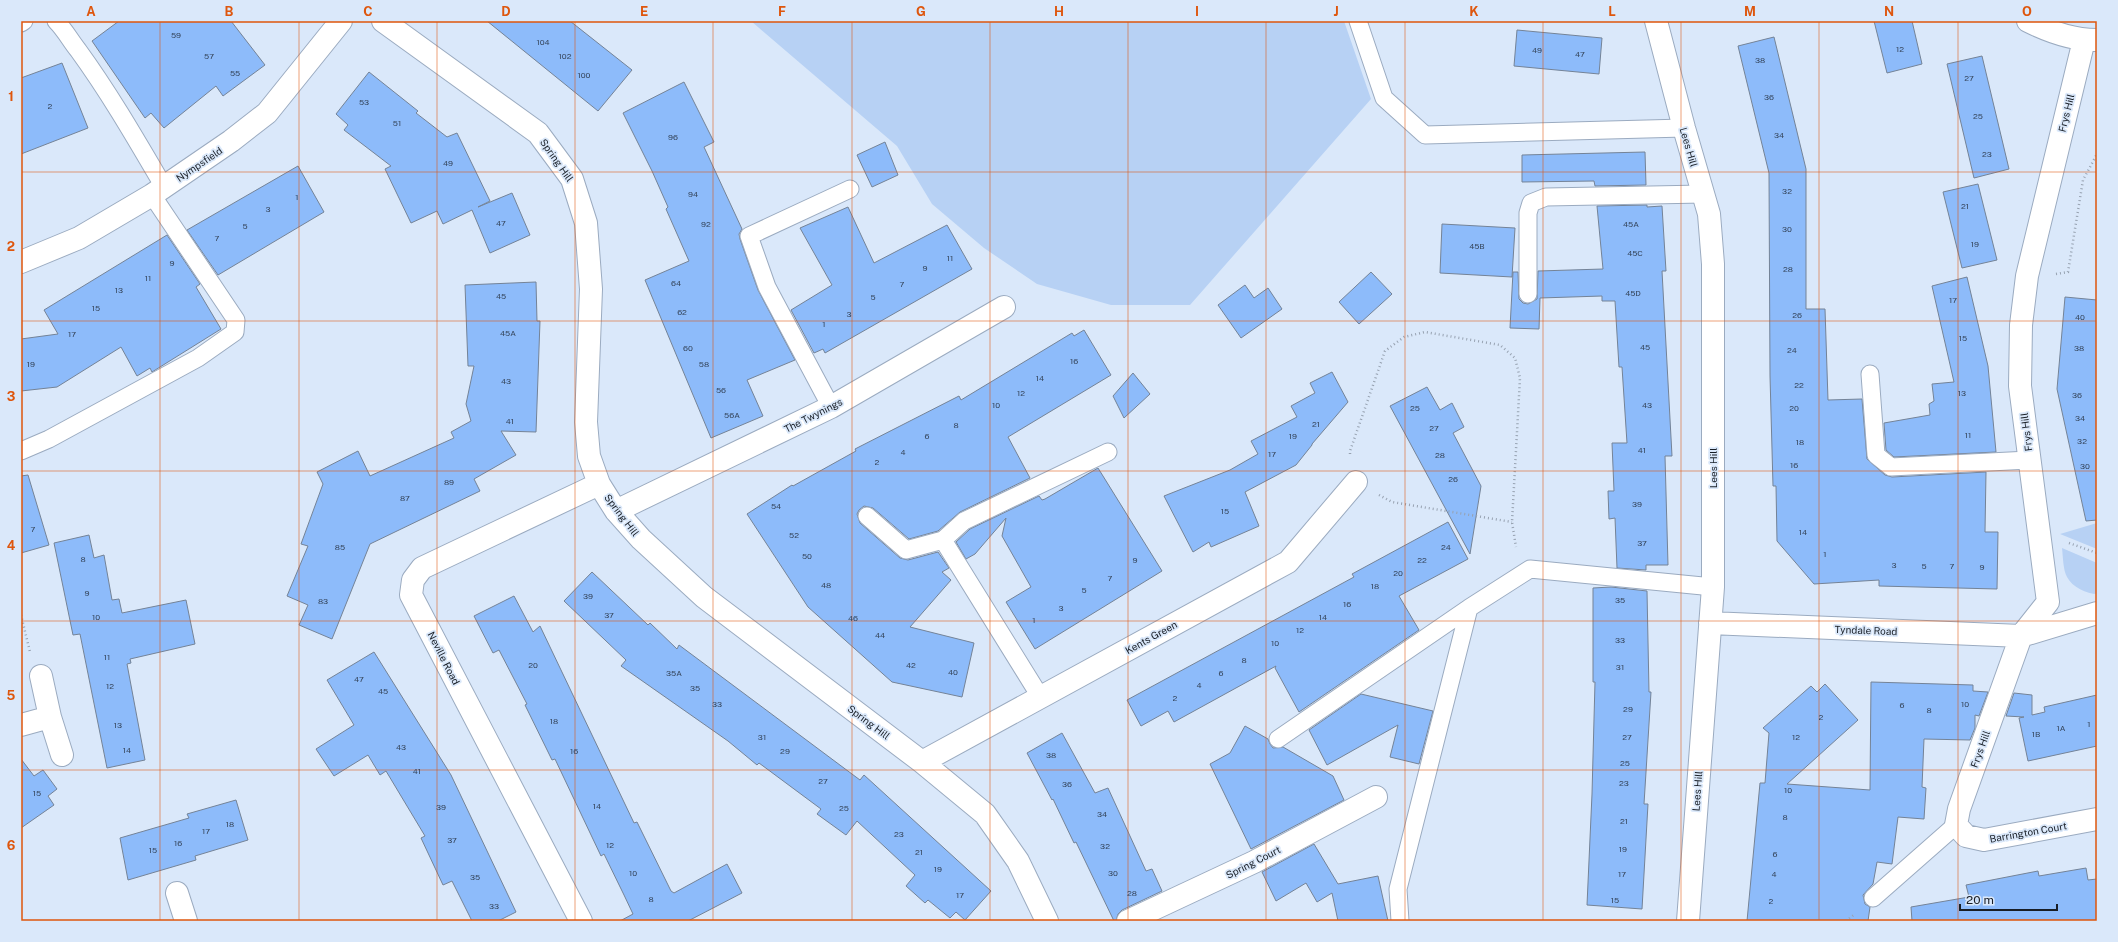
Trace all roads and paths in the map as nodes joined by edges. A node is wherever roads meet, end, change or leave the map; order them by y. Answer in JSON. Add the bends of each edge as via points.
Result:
{"nodes":[{"id":1,"x":24,"y":21,"type":"edge"},
{"id":2,"x":56,"y":21,"type":"edge"},
{"id":3,"x":341,"y":21,"type":"edge"},
{"id":4,"x":383,"y":21,"type":"edge"},
{"id":5,"x":1358,"y":21,"type":"edge"},
{"id":6,"x":1656,"y":21,"type":"edge"},
{"id":7,"x":2028,"y":21,"type":"edge"},
{"id":8,"x":21,"y":23,"type":"edge"},
{"id":9,"x":2090,"y":40,"type":"edge"},
{"id":10,"x":1684,"y":128,"type":"junction"},
{"id":11,"x":2097,"y":154,"type":"edge"},
{"id":12,"x":850,"y":189,"type":"dead end"},
{"id":13,"x":158,"y":191,"type":"junction"},
{"id":14,"x":1703,"y":194,"type":"junction"},
{"id":15,"x":21,"y":262,"type":"edge"},
{"id":16,"x":2027,"y":276,"type":"junction"},
{"id":17,"x":1528,"y":294,"type":"dead end"},
{"id":18,"x":1004,"y":307,"type":"dead end"},
{"id":19,"x":1870,"y":374,"type":"dead end"},
{"id":20,"x":831,"y":408,"type":"junction"},
{"id":21,"x":21,"y":451,"type":"edge"},
{"id":22,"x":1108,"y":452,"type":"dead end"},
{"id":23,"x":2029,"y":460,"type":"junction"},
{"id":24,"x":1356,"y":482,"type":"junction"},
{"id":25,"x":599,"y":484,"type":"junction"},
{"id":26,"x":616,"y":510,"type":"junction"},
{"id":27,"x":867,"y":516,"type":"dead end"},
{"id":28,"x":1512,"y":522,"type":"junction"},
{"id":29,"x":943,"y":540,"type":"junction"},
{"id":30,"x":1530,"y":569,"type":"junction"},
{"id":31,"x":1713,"y":587,"type":"junction"},
{"id":32,"x":1469,"y":608,"type":"junction"},
{"id":33,"x":2097,"y":613,"type":"edge"},
{"id":34,"x":21,"y":614,"type":"edge"},
{"id":35,"x":1710,"y":623,"type":"junction"},
{"id":36,"x":2021,"y":636,"type":"junction"},
{"id":37,"x":42,"y":676,"type":"joint"},
{"id":38,"x":1041,"y":698,"type":"junction"},
{"id":39,"x":50,"y":717,"type":"junction"},
{"id":40,"x":21,"y":725,"type":"edge"},
{"id":41,"x":1278,"y":739,"type":"dead end"},
{"id":42,"x":62,"y":755,"type":"dead end"},
{"id":43,"x":922,"y":762,"type":"junction"},
{"id":44,"x":1376,"y":797,"type":"dead end"},
{"id":45,"x":1958,"y":817,"type":"junction"},
{"id":46,"x":2097,"y":820,"type":"edge"},
{"id":47,"x":177,"y":892,"type":"dead end"},
{"id":48,"x":1873,"y":898,"type":"dead end"},
{"id":49,"x":1041,"y":919,"type":"edge"},
{"id":50,"x":186,"y":921,"type":"edge"},
{"id":51,"x":581,"y":921,"type":"edge"},
{"id":52,"x":1128,"y":921,"type":"edge"},
{"id":53,"x":1400,"y":921,"type":"edge"},
{"id":54,"x":1688,"y":921,"type":"edge"}],
"edges":[{"from":1,"to":8,"type":"lane"},
{"from":2,"to":13,"type":"lane","via":[[68,33],[93,68]]},
{"from":3,"to":13,"type":"street","name":"Nympsfield","via":[[267,112],[231,141]]},
{"from":4,"to":25,"type":"street","name":"Spring Hill","via":[[538,133],[572,178],[586,223],[591,288],[586,422],[589,456]]},
{"from":5,"to":10,"type":"lane","via":[[1384,98],[1425,135]]},
{"from":6,"to":10,"type":"street","name":"Lees Hill"},
{"from":7,"to":9,"type":"street","via":[[2048,31]]},
{"from":9,"to":16,"type":"street","name":"Frys Hill"},
{"from":10,"to":14,"type":"street","name":"Lees Hill"},
{"from":11,"to":16,"type":"path","via":[[2083,180],[2068,272]]},
{"from":12,"to":20,"type":"lane","via":[[749,236],[767,288]]},
{"from":13,"to":15,"type":"street","name":"Nympsfield","via":[[79,238]]},
{"from":13,"to":21,"type":"lane","via":[[236,320],[235,332],[198,358],[49,439]]},
{"from":14,"to":17,"type":"lane","via":[[1546,197],[1531,203],[1528,213]]},
{"from":14,"to":31,"type":"street","name":"Lees Hill","via":[[1709,214],[1714,264]]},
{"from":16,"to":23,"type":"street","name":"Frys Hill","via":[[2021,325],[2020,386]]},
{"from":18,"to":20,"type":"street","name":"The Twynings"},
{"from":19,"to":23,"type":"lane","via":[[1876,455],[1891,467]]},
{"from":20,"to":26,"type":"street","name":"The Twynings"},
{"from":22,"to":29,"type":"lane","via":[[964,521]]},
{"from":23,"to":36,"type":"street","name":"Frys Hill","via":[[2048,602]]},
{"from":24,"to":28,"type":"path","via":[[1392,502]]},
{"from":24,"to":28,"type":"path","via":[[1350,451],[1386,351],[1404,337],[1425,332],[1500,345],[1515,358],[1520,378]]},
{"from":24,"to":38,"type":"street","name":"Kents Green","via":[[1288,562]]},
{"from":25,"to":26,"type":"street","name":"Spring Hill"},
{"from":25,"to":51,"type":"street","name":"Neville Road","via":[[422,568],[413,580],[412,595]]},
{"from":26,"to":43,"type":"street","name":"Spring Hill","via":[[641,540],[704,597]]},
{"from":27,"to":29,"type":"lane","via":[[906,550]]},
{"from":28,"to":30,"type":"path","via":[[1515,545]]},
{"from":29,"to":38,"type":"lane"},
{"from":30,"to":31,"type":"lane"},
{"from":30,"to":32,"type":"lane"},
{"from":31,"to":35,"type":"street","name":"Lees Hill"},
{"from":32,"to":41,"type":"lane"},
{"from":32,"to":53,"type":"lane","via":[[1398,890]]},
{"from":33,"to":36,"type":"street","name":"Tyndale Road"},
{"from":34,"to":37,"type":"path","via":[[35,672]]},
{"from":35,"to":36,"type":"street","name":"Tyndale Road"},
{"from":35,"to":54,"type":"street","name":"Lees Hill"},
{"from":36,"to":45,"type":"street","name":"Frys Hill"},
{"from":37,"to":39,"type":"street"},
{"from":38,"to":43,"type":"street","name":"Kents Green"},
{"from":39,"to":40,"type":"street"},
{"from":39,"to":42,"type":"street"},
{"from":43,"to":49,"type":"street","name":"Spring Hill","via":[[985,814],[1018,861]]},
{"from":44,"to":52,"type":"street","name":"Spring Court","via":[[1254,862]]},
{"from":45,"to":46,"type":"street","name":"Barrington Court","via":[[1966,836],[1984,840]]},
{"from":45,"to":48,"type":"lane"},
{"from":47,"to":50,"type":"street"}]}
